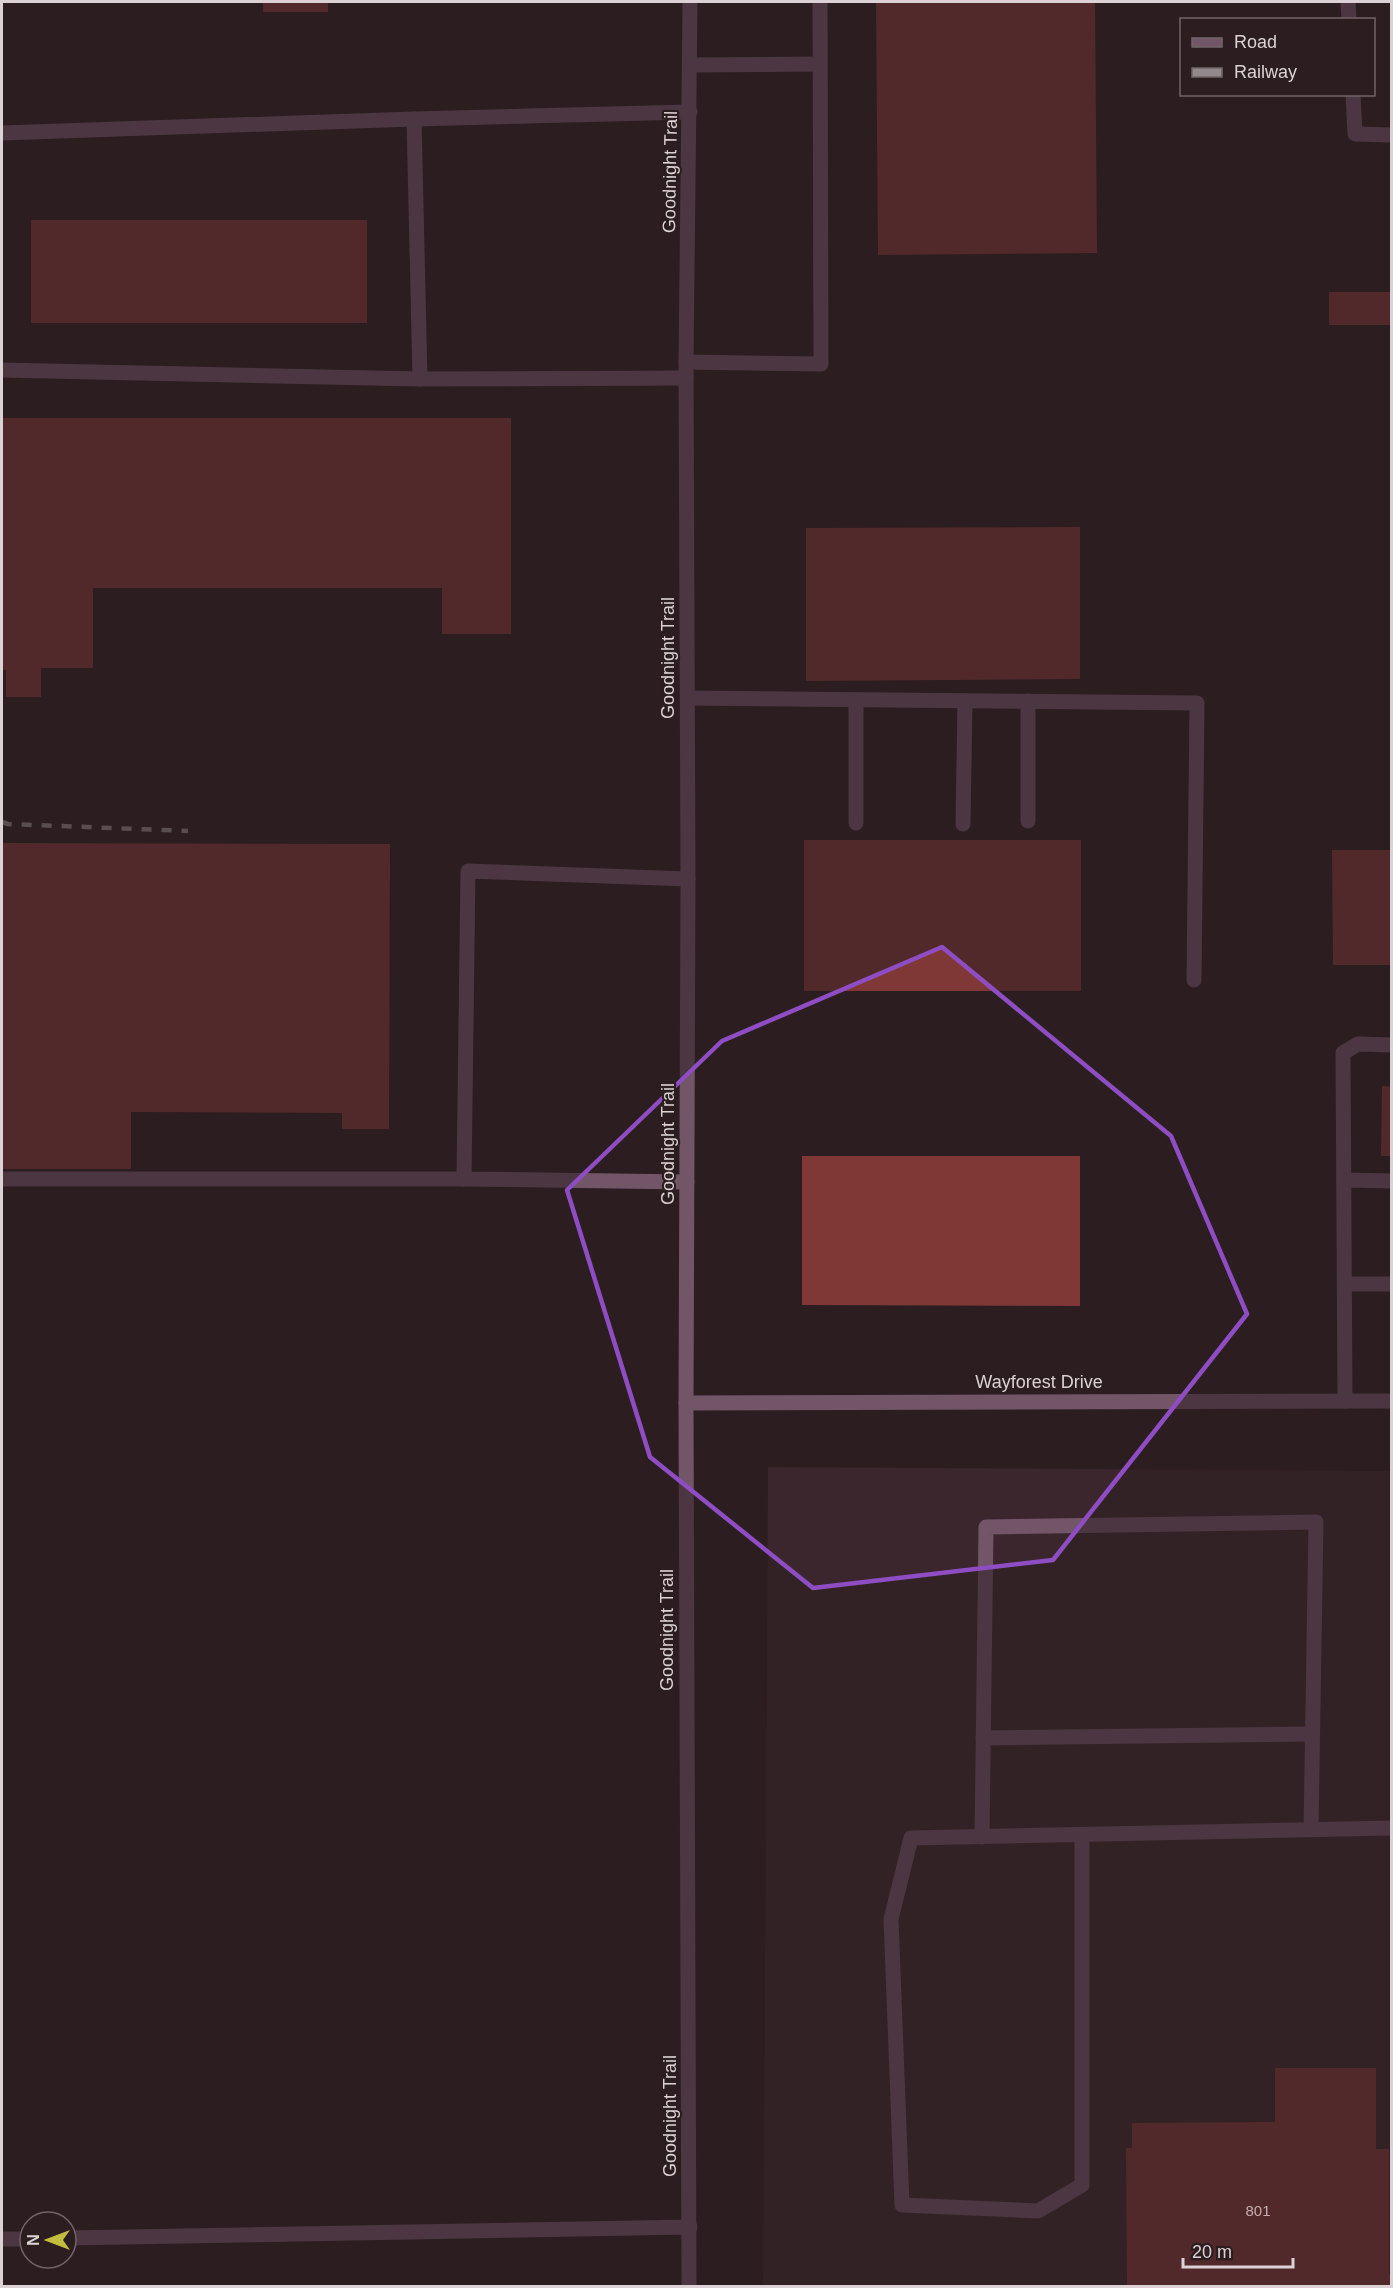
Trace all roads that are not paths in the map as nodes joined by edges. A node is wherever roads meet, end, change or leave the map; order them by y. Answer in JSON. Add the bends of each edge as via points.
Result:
{"nodes":[{"id":1,"x":690,"y":2,"type":"edge"},
{"id":2,"x":820,"y":2,"type":"edge"},
{"id":3,"x":1348,"y":2,"type":"edge"},
{"id":4,"x":1349,"y":18,"type":"edge"},
{"id":5,"x":820,"y":64,"type":"junction"},
{"id":6,"x":690,"y":65,"type":"junction"},
{"id":7,"x":1353,"y":96,"type":"edge"},
{"id":8,"x":690,"y":112,"type":"junction"},
{"id":9,"x":414,"y":119,"type":"junction"},
{"id":10,"x":2,"y":133,"type":"edge"},
{"id":11,"x":1392,"y":135,"type":"edge"},
{"id":12,"x":687,"y":362,"type":"junction"},
{"id":13,"x":2,"y":370,"type":"edge"},
{"id":14,"x":687,"y":378,"type":"junction"},
{"id":15,"x":420,"y":379,"type":"junction"},
{"id":16,"x":688,"y":698,"type":"junction"},
{"id":17,"x":856,"y":700,"type":"junction"},
{"id":18,"x":965,"y":701,"type":"junction"},
{"id":19,"x":1028,"y":701,"type":"junction"},
{"id":20,"x":1028,"y":820,"type":"dead end"},
{"id":21,"x":856,"y":823,"type":"dead end"},
{"id":22,"x":963,"y":824,"type":"dead end"},
{"id":23,"x":688,"y":879,"type":"junction"},
{"id":24,"x":1194,"y":980,"type":"dead end"},
{"id":25,"x":1392,"y":1045,"type":"edge"},
{"id":26,"x":2,"y":1179,"type":"edge"},
{"id":27,"x":464,"y":1179,"type":"junction"},
{"id":28,"x":1344,"y":1180,"type":"junction"},
{"id":29,"x":1392,"y":1181,"type":"edge"},
{"id":30,"x":687,"y":1182,"type":"junction"},
{"id":31,"x":1345,"y":1284,"type":"junction"},
{"id":32,"x":1392,"y":1284,"type":"edge"},
{"id":33,"x":1345,"y":1401,"type":"junction"},
{"id":34,"x":1392,"y":1401,"type":"edge"},
{"id":35,"x":686,"y":1402,"type":"junction"},
{"id":36,"x":1312,"y":1734,"type":"junction"},
{"id":37,"x":983,"y":1738,"type":"junction"},
{"id":38,"x":1392,"y":1828,"type":"edge"},
{"id":39,"x":1311,"y":1829,"type":"junction"},
{"id":40,"x":1082,"y":1835,"type":"junction"},
{"id":41,"x":982,"y":1837,"type":"junction"},
{"id":42,"x":690,"y":2227,"type":"junction"},
{"id":43,"x":78,"y":2238,"type":"edge"},
{"id":44,"x":2,"y":2239,"type":"edge"},
{"id":45,"x":18,"y":2239,"type":"edge"},
{"id":46,"x":689,"y":2286,"type":"edge"}],
"edges":[{"from":1,"to":6,"type":"street","name":"Goodnight Trail"},
{"from":2,"to":5,"type":"street"},
{"from":3,"to":4,"type":"street"},
{"from":5,"to":6,"type":"street"},
{"from":5,"to":12,"type":"street","via":[[821,364]]},
{"from":6,"to":8,"type":"street","name":"Goodnight Trail"},
{"from":7,"to":11,"type":"street","via":[[1356,134]]},
{"from":8,"to":9,"type":"street"},
{"from":8,"to":12,"type":"street","name":"Goodnight Trail"},
{"from":9,"to":10,"type":"street"},
{"from":9,"to":15,"type":"street"},
{"from":12,"to":14,"type":"street","name":"Goodnight Trail"},
{"from":13,"to":15,"type":"street"},
{"from":14,"to":15,"type":"street"},
{"from":14,"to":16,"type":"street","name":"Goodnight Trail"},
{"from":16,"to":17,"type":"street"},
{"from":16,"to":23,"type":"street","name":"Goodnight Trail"},
{"from":17,"to":18,"type":"street"},
{"from":17,"to":21,"type":"street"},
{"from":18,"to":19,"type":"street"},
{"from":18,"to":22,"type":"street"},
{"from":19,"to":20,"type":"street"},
{"from":19,"to":24,"type":"street","via":[[1197,703]]},
{"from":23,"to":27,"type":"street","via":[[468,871]]},
{"from":23,"to":30,"type":"street","name":"Goodnight Trail"},
{"from":25,"to":28,"type":"street","via":[[1358,1044],[1343,1053]]},
{"from":26,"to":27,"type":"street"},
{"from":27,"to":30,"type":"street"},
{"from":28,"to":29,"type":"street"},
{"from":28,"to":31,"type":"street"},
{"from":30,"to":35,"type":"street","name":"Goodnight Trail"},
{"from":31,"to":32,"type":"street"},
{"from":31,"to":33,"type":"street"},
{"from":33,"to":34,"type":"street","name":"Wayforest Drive"},
{"from":33,"to":35,"type":"street","name":"Wayforest Drive"},
{"from":35,"to":42,"type":"street","name":"Goodnight Trail"},
{"from":36,"to":37,"type":"street"},
{"from":36,"to":37,"type":"street","via":[[1316,1522],[986,1527]]},
{"from":36,"to":39,"type":"street"},
{"from":37,"to":41,"type":"street"},
{"from":38,"to":39,"type":"street"},
{"from":39,"to":40,"type":"street"},
{"from":40,"to":41,"type":"street"},
{"from":40,"to":41,"type":"street","via":[[1082,2185],[1038,2211],[902,2205],[891,1919],[911,1838]]},
{"from":42,"to":43,"type":"street"},
{"from":42,"to":46,"type":"street","name":"Goodnight Trail"},
{"from":44,"to":45,"type":"street"}]}
